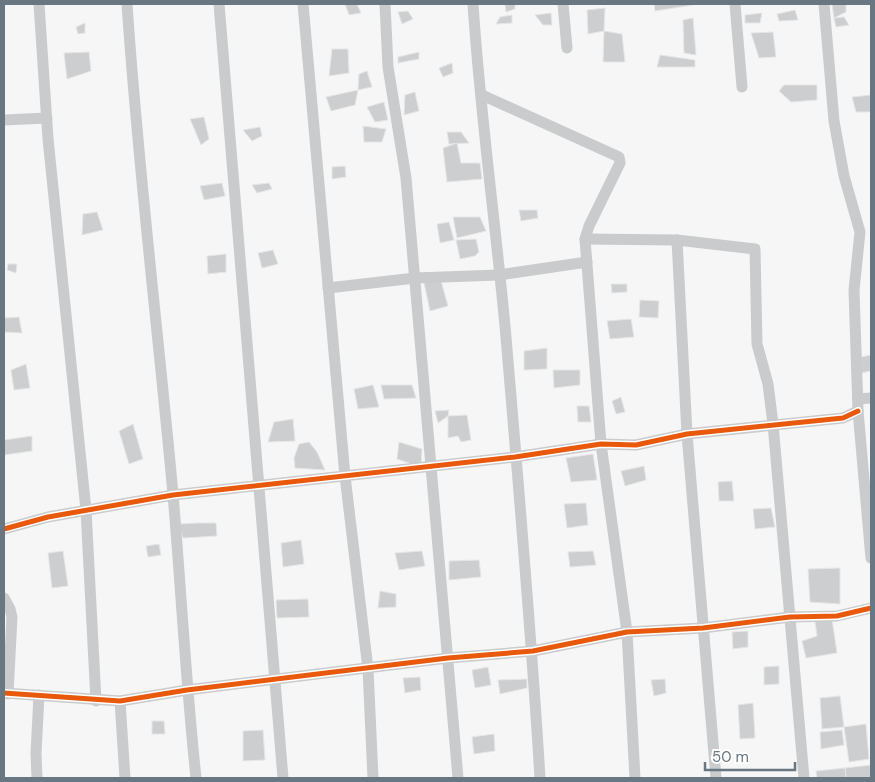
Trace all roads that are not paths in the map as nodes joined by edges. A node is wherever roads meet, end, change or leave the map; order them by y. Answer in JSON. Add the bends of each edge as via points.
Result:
{"nodes":[{"id":1,"x":39,"y":4,"type":"edge"},
{"id":2,"x":127,"y":4,"type":"edge"},
{"id":3,"x":218,"y":4,"type":"edge"},
{"id":4,"x":303,"y":4,"type":"edge"},
{"id":5,"x":385,"y":4,"type":"edge"},
{"id":6,"x":473,"y":4,"type":"edge"},
{"id":7,"x":563,"y":4,"type":"edge"},
{"id":8,"x":735,"y":4,"type":"edge"},
{"id":9,"x":824,"y":4,"type":"edge"},
{"id":10,"x":568,"y":48,"type":"dead end"},
{"id":11,"x":742,"y":87,"type":"dead end"},
{"id":12,"x":482,"y":95,"type":"junction"},
{"id":13,"x":47,"y":118,"type":"junction"},
{"id":14,"x":4,"y":120,"type":"edge"},
{"id":15,"x":871,"y":228,"type":"edge"},
{"id":16,"x":860,"y":232,"type":"junction"},
{"id":17,"x":585,"y":239,"type":"junction"},
{"id":18,"x":677,"y":240,"type":"junction"},
{"id":19,"x":587,"y":262,"type":"junction"},
{"id":20,"x":499,"y":275,"type":"junction"},
{"id":21,"x":415,"y":278,"type":"junction"},
{"id":22,"x":328,"y":288,"type":"junction"},
{"id":23,"x":871,"y":398,"type":"edge"},
{"id":24,"x":858,"y":405,"type":"junction"},
{"id":25,"x":773,"y":424,"type":"junction"},
{"id":26,"x":687,"y":434,"type":"junction"},
{"id":27,"x":601,"y":444,"type":"junction"},
{"id":28,"x":515,"y":457,"type":"junction"},
{"id":29,"x":431,"y":466,"type":"junction"},
{"id":30,"x":345,"y":476,"type":"junction"},
{"id":31,"x":259,"y":485,"type":"junction"},
{"id":32,"x":173,"y":495,"type":"junction"},
{"id":33,"x":86,"y":510,"type":"junction"},
{"id":34,"x":4,"y":529,"type":"edge"},
{"id":35,"x":871,"y":558,"type":"edge"},
{"id":36,"x":4,"y":598,"type":"edge"},
{"id":37,"x":871,"y":608,"type":"edge"},
{"id":38,"x":790,"y":617,"type":"junction"},
{"id":39,"x":703,"y":628,"type":"junction"},
{"id":40,"x":627,"y":632,"type":"junction"},
{"id":41,"x":533,"y":652,"type":"junction"},
{"id":42,"x":448,"y":658,"type":"junction"},
{"id":43,"x":368,"y":669,"type":"junction"},
{"id":44,"x":276,"y":679,"type":"junction"},
{"id":45,"x":187,"y":690,"type":"junction"},
{"id":46,"x":6,"y":693,"type":"edge"},
{"id":47,"x":39,"y":694,"type":"junction"},
{"id":48,"x":96,"y":701,"type":"junction"},
{"id":49,"x":120,"y":701,"type":"junction"},
{"id":50,"x":37,"y":778,"type":"edge"},
{"id":51,"x":125,"y":778,"type":"edge"},
{"id":52,"x":196,"y":778,"type":"edge"},
{"id":53,"x":283,"y":778,"type":"edge"},
{"id":54,"x":372,"y":778,"type":"edge"},
{"id":55,"x":458,"y":778,"type":"edge"},
{"id":56,"x":540,"y":778,"type":"edge"},
{"id":57,"x":635,"y":778,"type":"edge"},
{"id":58,"x":716,"y":778,"type":"edge"},
{"id":59,"x":804,"y":778,"type":"edge"}],
"edges":[{"from":1,"to":13,"type":"street"},
{"from":2,"to":32,"type":"street"},
{"from":3,"to":31,"type":"street"},
{"from":4,"to":22,"type":"street"},
{"from":5,"to":21,"type":"street","via":[[388,66],[406,178]]},
{"from":6,"to":12,"type":"street"},
{"from":7,"to":10,"type":"street"},
{"from":8,"to":11,"type":"street"},
{"from":9,"to":16,"type":"street","via":[[834,121],[844,176]]},
{"from":12,"to":17,"type":"street","via":[[618,157],[618,170]]},
{"from":12,"to":20,"type":"street"},
{"from":13,"to":14,"type":"street"},
{"from":13,"to":33,"type":"street"},
{"from":15,"to":16,"type":"street"},
{"from":16,"to":24,"type":"street","via":[[854,290]]},
{"from":17,"to":18,"type":"street"},
{"from":17,"to":19,"type":"street"},
{"from":18,"to":25,"type":"street","via":[[754,249],[756,344],[768,384]]},
{"from":18,"to":26,"type":"street"},
{"from":19,"to":20,"type":"street"},
{"from":19,"to":27,"type":"street"},
{"from":20,"to":21,"type":"street"},
{"from":20,"to":28,"type":"street"},
{"from":21,"to":22,"type":"street"},
{"from":21,"to":29,"type":"street"},
{"from":22,"to":30,"type":"street"},
{"from":23,"to":24,"type":"street"},
{"from":24,"to":25,"type":"street","via":[[843,418]]},
{"from":24,"to":35,"type":"street"},
{"from":25,"to":26,"type":"street"},
{"from":25,"to":38,"type":"street"},
{"from":26,"to":27,"type":"street","via":[[636,445]]},
{"from":26,"to":39,"type":"street"},
{"from":27,"to":28,"type":"street"},
{"from":27,"to":40,"type":"street"},
{"from":28,"to":29,"type":"street"},
{"from":28,"to":41,"type":"street"},
{"from":29,"to":30,"type":"street"},
{"from":29,"to":42,"type":"street"},
{"from":30,"to":31,"type":"street"},
{"from":30,"to":43,"type":"street"},
{"from":31,"to":32,"type":"street"},
{"from":31,"to":44,"type":"street"},
{"from":32,"to":33,"type":"street"},
{"from":32,"to":45,"type":"street"},
{"from":33,"to":34,"type":"street"},
{"from":33,"to":48,"type":"street"},
{"from":36,"to":46,"type":"street","via":[[12,617]]},
{"from":37,"to":38,"type":"street","via":[[837,616]]},
{"from":38,"to":39,"type":"street"},
{"from":38,"to":59,"type":"street"},
{"from":39,"to":40,"type":"street"},
{"from":39,"to":58,"type":"street"},
{"from":40,"to":41,"type":"street"},
{"from":40,"to":57,"type":"street"},
{"from":41,"to":42,"type":"street"},
{"from":41,"to":56,"type":"street"},
{"from":42,"to":43,"type":"street"},
{"from":42,"to":55,"type":"street"},
{"from":43,"to":44,"type":"street"},
{"from":43,"to":54,"type":"street"},
{"from":44,"to":45,"type":"street"},
{"from":44,"to":53,"type":"street"},
{"from":45,"to":49,"type":"street"},
{"from":45,"to":52,"type":"street"},
{"from":46,"to":47,"type":"street"},
{"from":47,"to":48,"type":"street"},
{"from":47,"to":50,"type":"street"},
{"from":48,"to":49,"type":"street"},
{"from":49,"to":51,"type":"street"}]}
